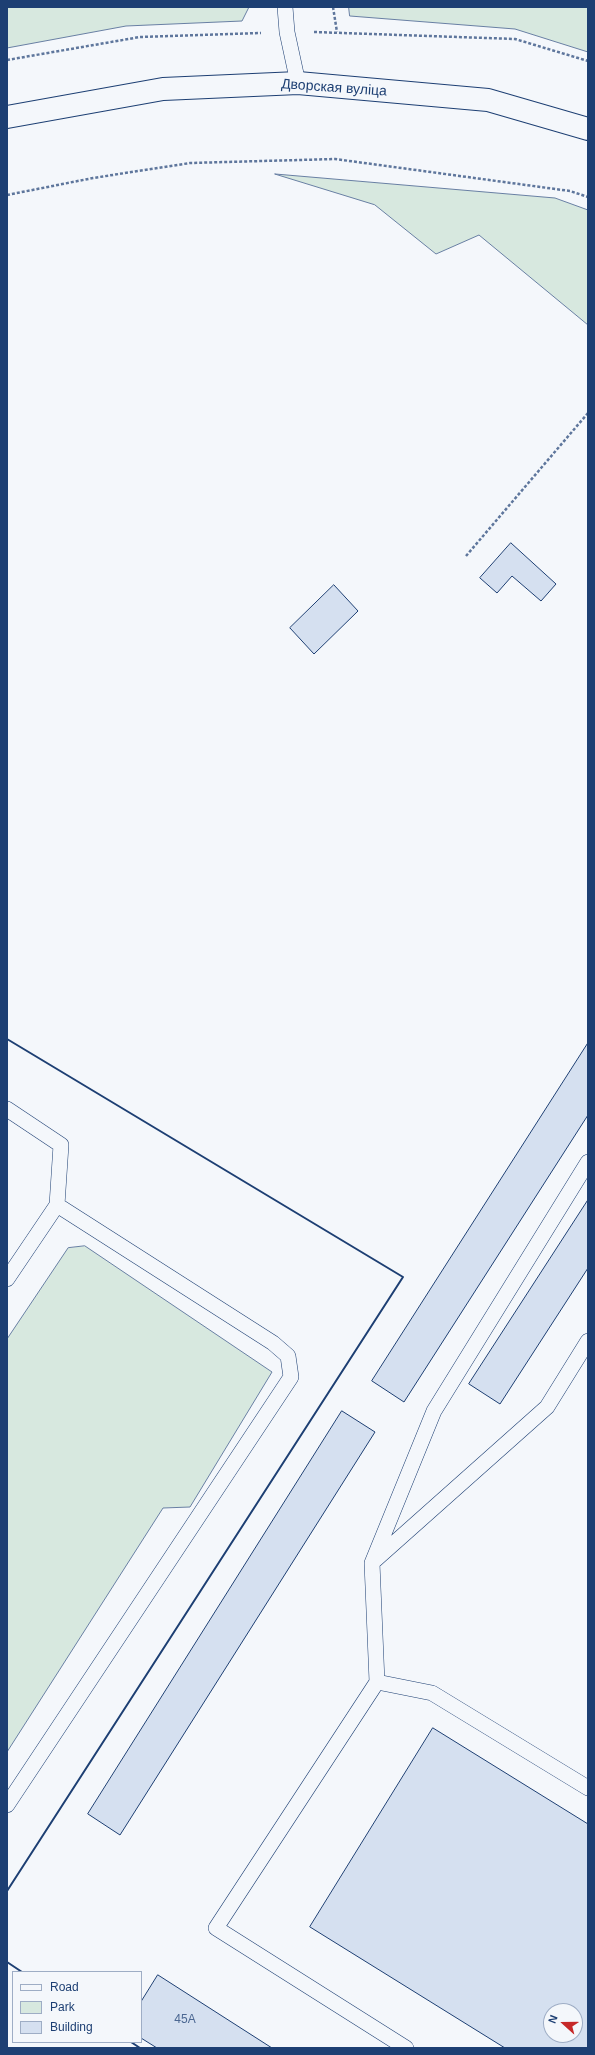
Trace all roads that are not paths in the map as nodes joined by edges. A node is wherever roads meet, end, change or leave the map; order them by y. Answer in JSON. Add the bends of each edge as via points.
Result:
{"nodes":[{"id":1,"x":285,"y":7,"type":"edge"},
{"id":2,"x":298,"y":83,"type":"junction"},
{"id":3,"x":7,"y":118,"type":"edge"},
{"id":4,"x":588,"y":129,"type":"edge"},
{"id":5,"x":7,"y":1109,"type":"edge"},
{"id":6,"x":588,"y":1162,"type":"edge"},
{"id":7,"x":57,"y":1205,"type":"junction"},
{"id":8,"x":7,"y":1279,"type":"edge"},
{"id":9,"x":588,"y":1341,"type":"edge"},
{"id":10,"x":372,"y":1563,"type":"junction"},
{"id":11,"x":377,"y":1682,"type":"junction"},
{"id":12,"x":588,"y":1788,"type":"edge"},
{"id":13,"x":7,"y":1805,"type":"edge"},
{"id":14,"x":406,"y":2048,"type":"edge"}],
"edges":[{"from":1,"to":2,"type":"lane","via":[[287,32]]},
{"from":2,"to":3,"type":"street","name":"Дворская вуліца","via":[[163,89]]},
{"from":2,"to":4,"type":"street","name":"Дворская вуліца","via":[[488,100]]},
{"from":5,"to":7,"type":"lane","via":[[61,1145]]},
{"from":6,"to":10,"type":"lane","via":[[434,1411]]},
{"from":7,"to":8,"type":"lane"},
{"from":7,"to":13,"type":"lane","via":[[273,1343],[288,1356],[291,1377]]},
{"from":9,"to":10,"type":"lane","via":[[546,1407]]},
{"from":10,"to":11,"type":"lane"},
{"from":11,"to":12,"type":"lane","via":[[432,1693]]},
{"from":11,"to":14,"type":"lane","via":[[216,1928]]}]}
